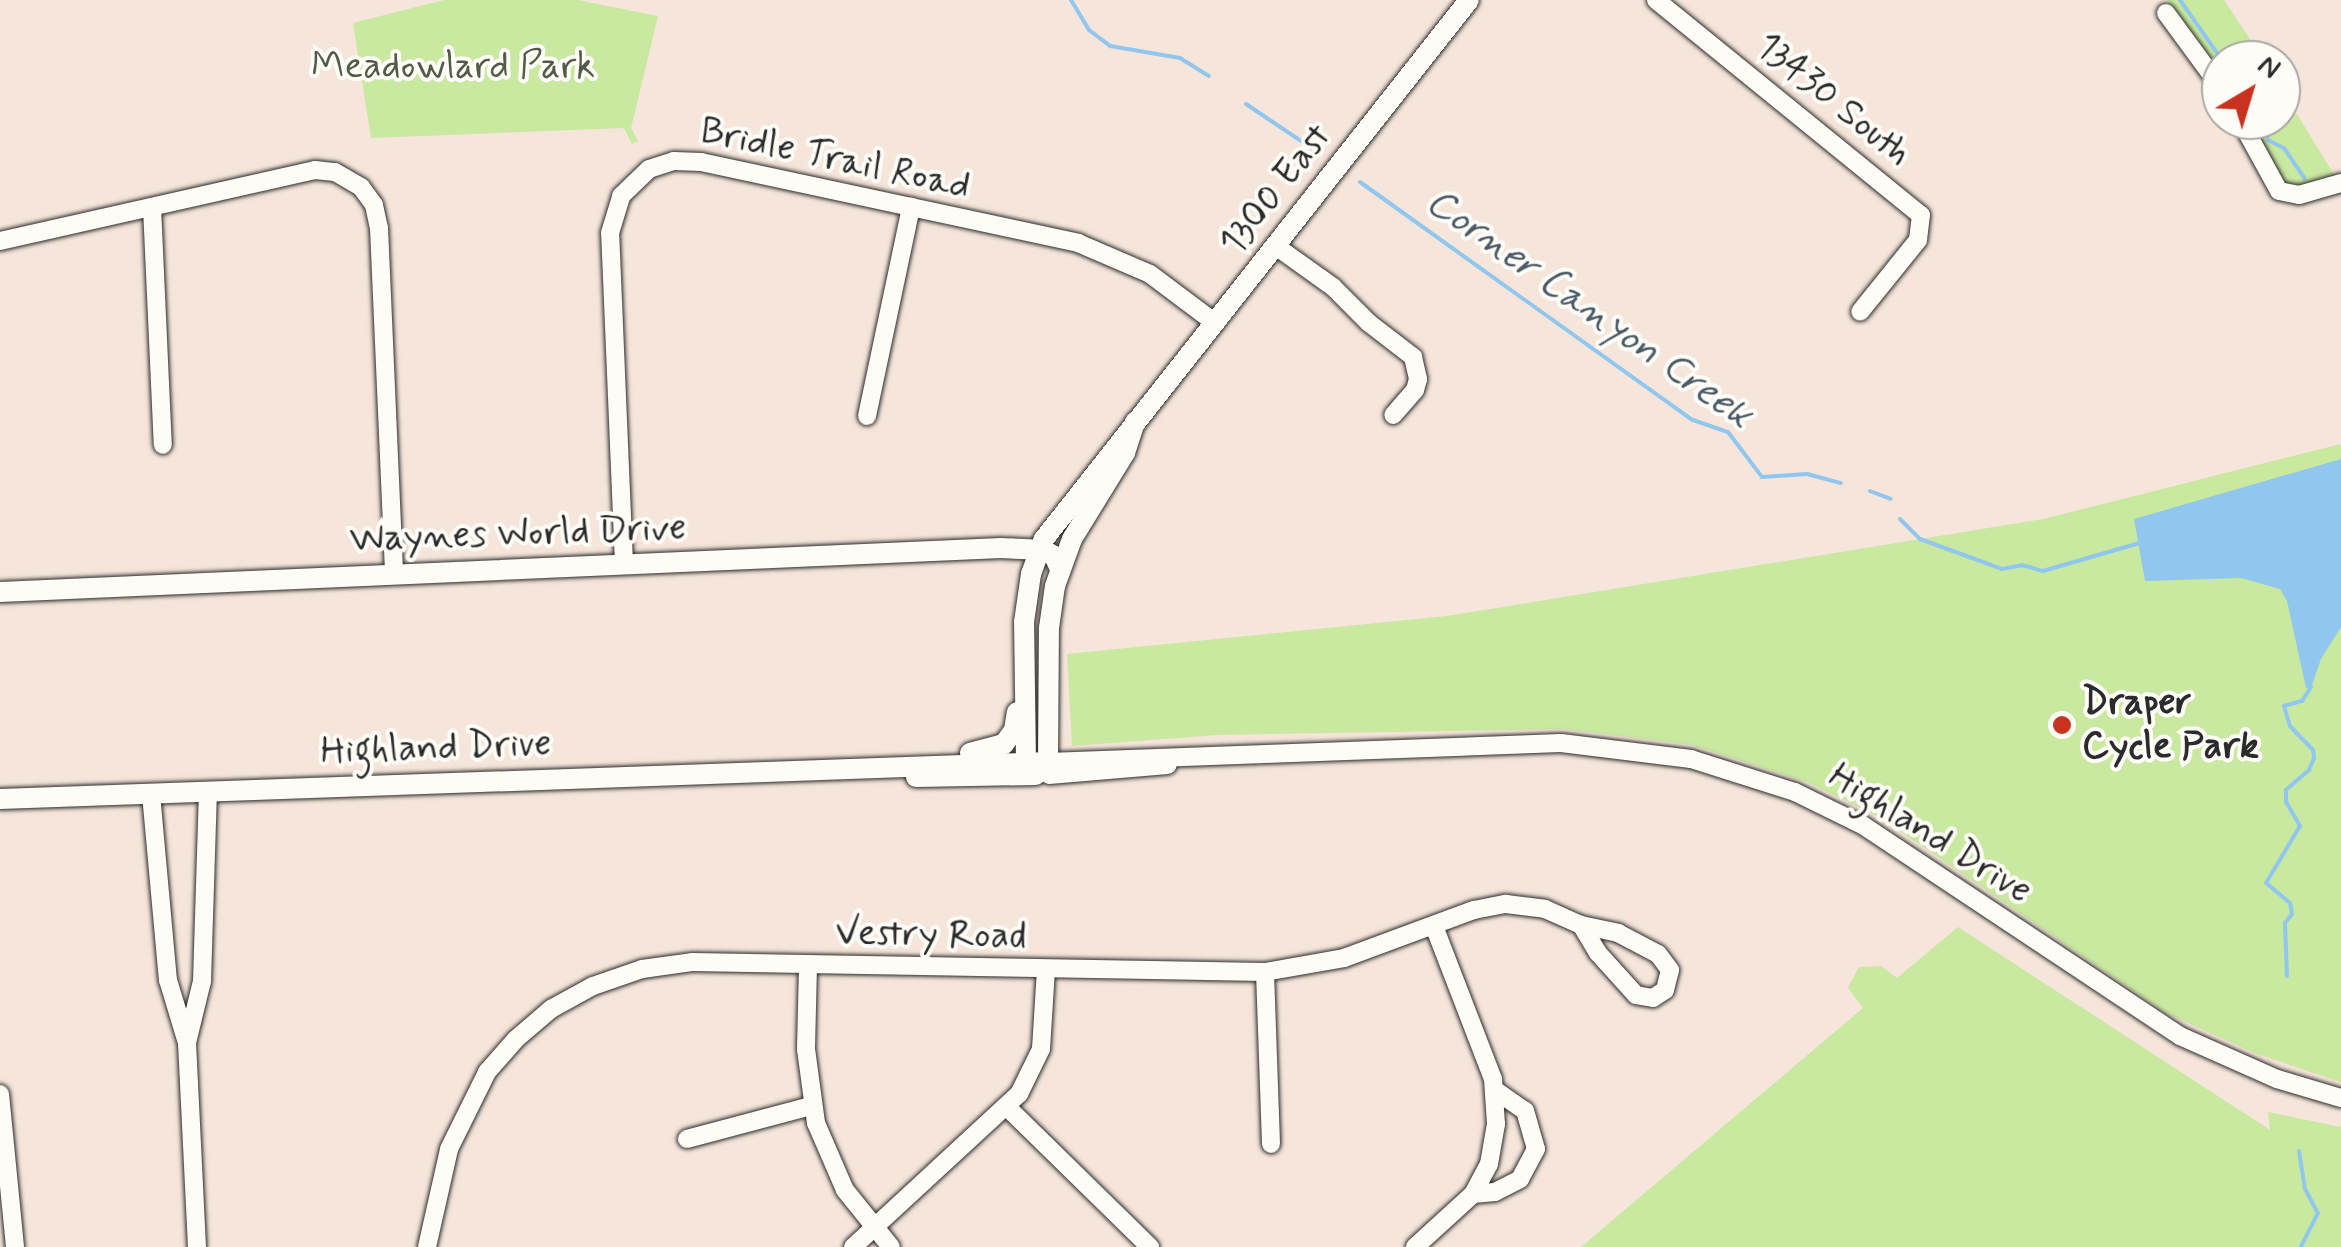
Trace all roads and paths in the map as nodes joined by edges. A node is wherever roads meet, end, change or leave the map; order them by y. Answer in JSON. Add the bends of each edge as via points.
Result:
{"nodes":[{"id":1,"x":1469,"y":0,"type":"edge"},
{"id":2,"x":1656,"y":0,"type":"edge"},
{"id":3,"x":2166,"y":13,"type":"dead end"},
{"id":4,"x":2201,"y":61,"type":"edge"},
{"id":5,"x":2251,"y":140,"type":"edge"},
{"id":6,"x":2341,"y":183,"type":"edge"},
{"id":7,"x":152,"y":207,"type":"junction"},
{"id":8,"x":912,"y":208,"type":"junction"},
{"id":9,"x":0,"y":241,"type":"edge"},
{"id":10,"x":1278,"y":247,"type":"junction"},
{"id":11,"x":1860,"y":312,"type":"dead end"},
{"id":12,"x":1214,"y":322,"type":"junction"},
{"id":13,"x":1393,"y":414,"type":"dead end"},
{"id":14,"x":867,"y":416,"type":"dead end"},
{"id":15,"x":1135,"y":422,"type":"junction"},
{"id":16,"x":162,"y":445,"type":"dead end"},
{"id":17,"x":1038,"y":549,"type":"junction"},
{"id":18,"x":624,"y":564,"type":"junction"},
{"id":19,"x":1060,"y":569,"type":"junction"},
{"id":20,"x":394,"y":574,"type":"junction"},
{"id":21,"x":0,"y":592,"type":"edge"},
{"id":22,"x":1025,"y":666,"type":"junction"},
{"id":23,"x":1026,"y":762,"type":"junction"},
{"id":24,"x":875,"y":768,"type":"junction"},
{"id":25,"x":1048,"y":768,"type":"junction"},
{"id":26,"x":208,"y":792,"type":"junction"},
{"id":27,"x":151,"y":794,"type":"junction"},
{"id":28,"x":0,"y":799,"type":"edge"},
{"id":29,"x":1581,"y":925,"type":"junction"},
{"id":30,"x":1434,"y":926,"type":"junction"},
{"id":31,"x":808,"y":966,"type":"junction"},
{"id":32,"x":1046,"y":969,"type":"junction"},
{"id":33,"x":1265,"y":972,"type":"junction"},
{"id":34,"x":187,"y":1043,"type":"junction"},
{"id":35,"x":1495,"y":1090,"type":"junction"},
{"id":36,"x":0,"y":1094,"type":"edge"},
{"id":37,"x":2341,"y":1098,"type":"edge"},
{"id":38,"x":811,"y":1106,"type":"junction"},
{"id":39,"x":1008,"y":1108,"type":"junction"},
{"id":40,"x":687,"y":1139,"type":"dead end"},
{"id":41,"x":1271,"y":1144,"type":"dead end"},
{"id":42,"x":1473,"y":1194,"type":"junction"},
{"id":43,"x":874,"y":1228,"type":"junction"},
{"id":44,"x":15,"y":1247,"type":"edge"},
{"id":45,"x":197,"y":1247,"type":"edge"},
{"id":46,"x":427,"y":1247,"type":"edge"},
{"id":47,"x":853,"y":1247,"type":"edge"},
{"id":48,"x":891,"y":1247,"type":"edge"},
{"id":49,"x":1150,"y":1247,"type":"edge"},
{"id":50,"x":1415,"y":1247,"type":"edge"}],
"edges":[{"from":1,"to":10,"type":"main road","name":"1300 East"},
{"from":2,"to":11,"type":"street","name":"13430 South","via":[[1921,215],[1918,240]]},
{"from":3,"to":4,"type":"street"},
{"from":5,"to":6,"type":"street","via":[[2279,191],[2299,195]]},
{"from":7,"to":9,"type":"street"},
{"from":7,"to":16,"type":"street"},
{"from":7,"to":20,"type":"street","via":[[316,170],[344,175],[369,195],[380,228]]},
{"from":8,"to":12,"type":"street","name":"Bridle Trail Road","via":[[1097,249],[1150,274]]},
{"from":8,"to":14,"type":"street"},
{"from":8,"to":18,"type":"street","name":"Bridle Trail Road","via":[[688,160],[649,169],[629,185],[610,233]]},
{"from":10,"to":12,"type":"main road","name":"1300 East"},
{"from":10,"to":13,"type":"street","via":[[1413,357],[1416,390]]},
{"from":12,"to":15,"type":"main road","name":"1300 East"},
{"from":15,"to":17,"type":"main road","name":"1300 East"},
{"from":15,"to":19,"type":"main road","name":"1300 East","via":[[1125,453],[1081,520]]},
{"from":17,"to":18,"type":"main road","name":"Waynes World Drive"},
{"from":17,"to":19,"type":"main road","via":[[1054,556]]},
{"from":17,"to":22,"type":"main road","name":"1300 East","via":[[1026,597]]},
{"from":18,"to":20,"type":"main road","name":"Waynes World Drive"},
{"from":19,"to":25,"type":"main road","name":"1300 East","via":[[1050,612]]},
{"from":20,"to":21,"type":"main road","name":"Waynes World Drive"},
{"from":22,"to":23,"type":"main road","name":"1300 East"},
{"from":22,"to":24,"type":"main road","via":[[1014,730],[1004,744]]},
{"from":23,"to":24,"type":"main road","name":"Highland Drive"},
{"from":23,"to":25,"type":"main road","name":"Highland Drive"},
{"from":24,"to":25,"type":"main road","name":"Highland Drive","via":[[932,779]]},
{"from":24,"to":26,"type":"main road","name":"Highland Drive"},
{"from":25,"to":37,"type":"street","name":"Highland Drive","via":[[1144,769],[1207,753],[1561,743],[1668,754],[1730,769],[1794,792],[1886,839],[2180,1036],[2263,1074]]},
{"from":26,"to":27,"type":"main road","name":"Highland Drive"},
{"from":26,"to":34,"type":"street","via":[[202,981]]},
{"from":27,"to":28,"type":"main road","name":"Highland Drive"},
{"from":27,"to":34,"type":"street","via":[[168,980]]},
{"from":29,"to":29,"type":"street","name":"Vestry Road","via":[[1618,933],[1658,954],[1670,970],[1665,990],[1648,999],[1630,990]]},
{"from":29,"to":30,"type":"street","name":"Vestry Road","via":[[1544,909],[1506,904]]},
{"from":30,"to":33,"type":"street","name":"Vestry Road","via":[[1344,958]]},
{"from":30,"to":35,"type":"street"},
{"from":31,"to":32,"type":"street","name":"Vestry Road"},
{"from":31,"to":38,"type":"street"},
{"from":31,"to":46,"type":"street","name":"Vestry Road","via":[[668,965],[616,976],[551,1009],[500,1055],[464,1110]]},
{"from":32,"to":33,"type":"street","name":"Vestry Road"},
{"from":32,"to":39,"type":"street","via":[[1042,1049]]},
{"from":33,"to":41,"type":"street"},
{"from":34,"to":45,"type":"street"},
{"from":35,"to":42,"type":"street","via":[[1495,1141]]},
{"from":35,"to":42,"type":"street","via":[[1525,1111],[1536,1149],[1520,1179]]},
{"from":36,"to":44,"type":"street"},
{"from":38,"to":40,"type":"street"},
{"from":38,"to":43,"type":"street","via":[[836,1174]]},
{"from":39,"to":43,"type":"street"},
{"from":39,"to":49,"type":"street"},
{"from":42,"to":50,"type":"street"},
{"from":43,"to":47,"type":"street"},
{"from":43,"to":48,"type":"street"}]}
